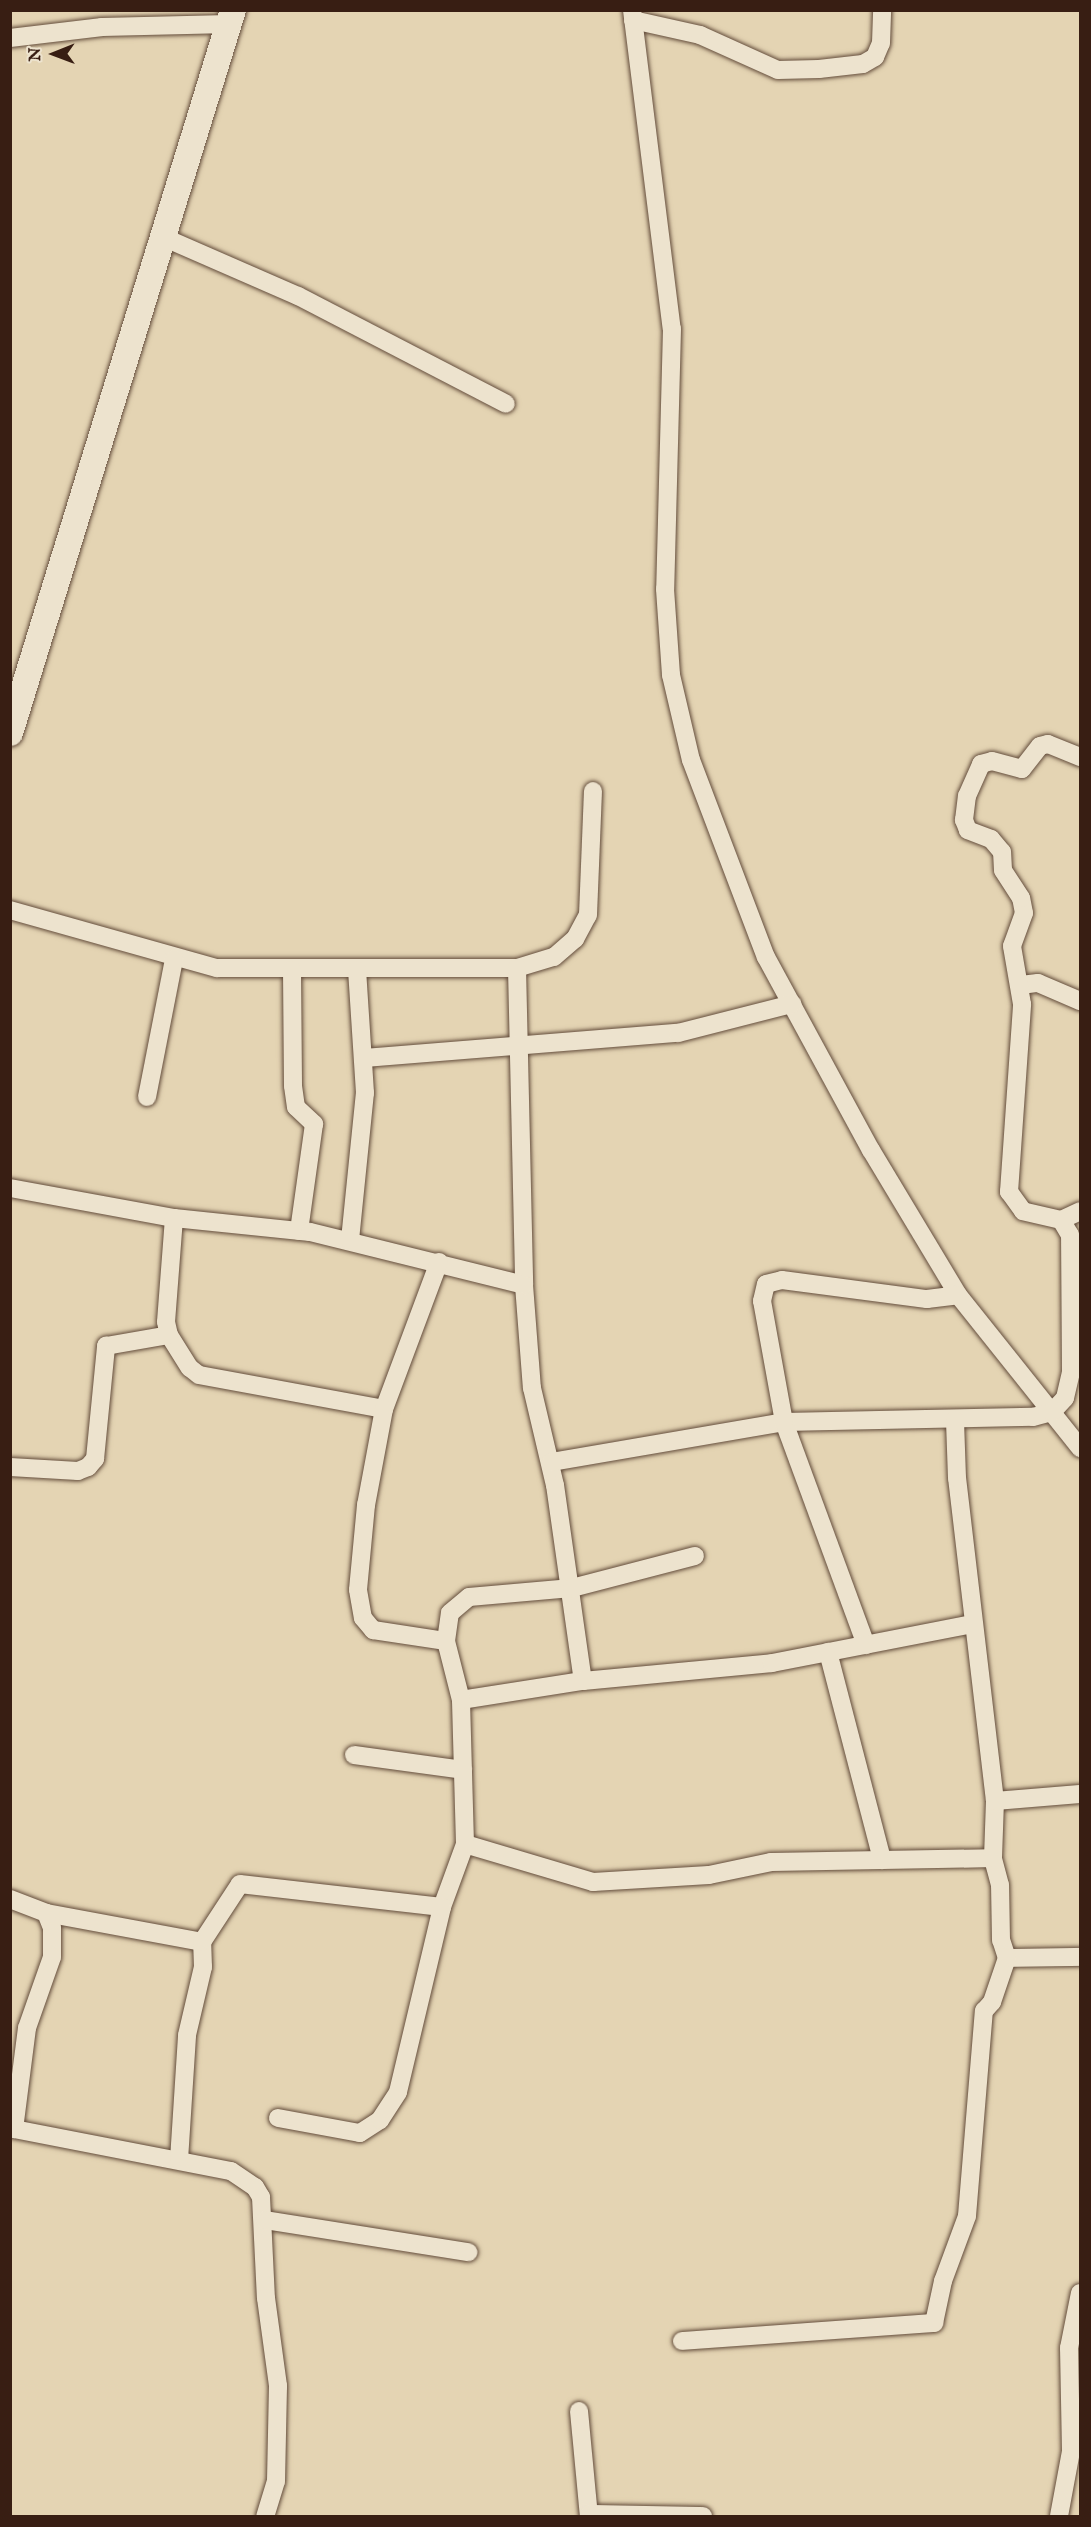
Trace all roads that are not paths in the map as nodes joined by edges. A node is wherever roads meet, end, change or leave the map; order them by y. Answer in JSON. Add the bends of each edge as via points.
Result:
{"nodes":[{"id":1,"x":882,"y":10,"type":"edge"},
{"id":2,"x":632,"y":15,"type":"edge"},
{"id":3,"x":231,"y":17,"type":"edge"},
{"id":4,"x":10,"y":39,"type":"edge"},
{"id":5,"x":164,"y":237,"type":"junction"},
{"id":6,"x":506,"y":404,"type":"dead end"},
{"id":7,"x":10,"y":734,"type":"edge"},
{"id":8,"x":1080,"y":757,"type":"edge"},
{"id":9,"x":592,"y":791,"type":"dead end"},
{"id":10,"x":10,"y":910,"type":"edge"},
{"id":11,"x":174,"y":959,"type":"junction"},
{"id":12,"x":517,"y":968,"type":"junction"},
{"id":13,"x":292,"y":970,"type":"junction"},
{"id":14,"x":357,"y":970,"type":"junction"},
{"id":15,"x":1021,"y":985,"type":"junction"},
{"id":16,"x":1080,"y":1001,"type":"edge"},
{"id":17,"x":792,"y":1004,"type":"junction"},
{"id":18,"x":519,"y":1048,"type":"junction"},
{"id":19,"x":364,"y":1058,"type":"junction"},
{"id":20,"x":147,"y":1097,"type":"dead end"},
{"id":21,"x":10,"y":1188,"type":"edge"},
{"id":22,"x":1080,"y":1211,"type":"edge"},
{"id":23,"x":174,"y":1218,"type":"junction"},
{"id":24,"x":1060,"y":1220,"type":"junction"},
{"id":25,"x":299,"y":1231,"type":"junction"},
{"id":26,"x":350,"y":1240,"type":"junction"},
{"id":27,"x":439,"y":1262,"type":"junction"},
{"id":28,"x":524,"y":1285,"type":"junction"},
{"id":29,"x":958,"y":1295,"type":"junction"},
{"id":30,"x":169,"y":1335,"type":"junction"},
{"id":31,"x":384,"y":1409,"type":"junction"},
{"id":32,"x":1052,"y":1412,"type":"junction"},
{"id":33,"x":955,"y":1420,"type":"junction"},
{"id":34,"x":784,"y":1422,"type":"junction"},
{"id":35,"x":1080,"y":1448,"type":"edge"},
{"id":36,"x":550,"y":1462,"type":"junction"},
{"id":37,"x":10,"y":1467,"type":"edge"},
{"id":38,"x":695,"y":1556,"type":"dead end"},
{"id":39,"x":572,"y":1588,"type":"junction"},
{"id":40,"x":974,"y":1624,"type":"junction"},
{"id":41,"x":446,"y":1641,"type":"junction"},
{"id":42,"x":866,"y":1645,"type":"junction"},
{"id":43,"x":828,"y":1652,"type":"junction"},
{"id":44,"x":583,"y":1681,"type":"junction"},
{"id":45,"x":460,"y":1700,"type":"junction"},
{"id":46,"x":354,"y":1755,"type":"dead end"},
{"id":47,"x":464,"y":1770,"type":"junction"},
{"id":48,"x":1080,"y":1794,"type":"edge"},
{"id":49,"x":995,"y":1801,"type":"junction"},
{"id":50,"x":465,"y":1844,"type":"junction"},
{"id":51,"x":993,"y":1858,"type":"junction"},
{"id":52,"x":882,"y":1860,"type":"junction"},
{"id":53,"x":10,"y":1899,"type":"edge"},
{"id":54,"x":442,"y":1907,"type":"junction"},
{"id":55,"x":46,"y":1913,"type":"junction"},
{"id":56,"x":202,"y":1942,"type":"junction"},
{"id":57,"x":1080,"y":1957,"type":"edge"},
{"id":58,"x":1007,"y":1958,"type":"junction"},
{"id":59,"x":278,"y":2118,"type":"dead end"},
{"id":60,"x":12,"y":2130,"type":"edge"},
{"id":61,"x":179,"y":2160,"type":"junction"},
{"id":62,"x":265,"y":2220,"type":"junction"},
{"id":63,"x":468,"y":2252,"type":"dead end"},
{"id":64,"x":1080,"y":2293,"type":"edge"},
{"id":65,"x":682,"y":2341,"type":"dead end"},
{"id":66,"x":579,"y":2411,"type":"dead end"},
{"id":67,"x":589,"y":2515,"type":"edge"},
{"id":68,"x":265,"y":2517,"type":"edge"},
{"id":69,"x":703,"y":2517,"type":"edge"},
{"id":70,"x":1059,"y":2517,"type":"edge"}],
"edges":[{"from":1,"to":2,"type":"street","via":[[881,43],[874,57],[863,64],[777,70],[700,35]]},
{"from":2,"to":17,"type":"street","via":[[672,329],[665,589],[671,675],[691,760],[766,957]]},
{"from":3,"to":4,"type":"street"},
{"from":3,"to":5,"type":"main road"},
{"from":5,"to":6,"type":"street","via":[[298,296]]},
{"from":5,"to":7,"type":"main road"},
{"from":8,"to":15,"type":"street","via":[[1048,744],[1040,746],[1022,769],[992,761],[981,764],[967,796],[964,820],[968,830],[991,840],[1002,852],[1003,870],[1021,898],[1024,913],[1012,946],[1012,965]]},
{"from":9,"to":12,"type":"street","via":[[588,915],[575,939],[554,957]]},
{"from":10,"to":11,"type":"street"},
{"from":11,"to":13,"type":"street","via":[[217,968]]},
{"from":11,"to":20,"type":"street"},
{"from":12,"to":14,"type":"street"},
{"from":12,"to":18,"type":"street"},
{"from":13,"to":14,"type":"street"},
{"from":13,"to":25,"type":"street","via":[[293,1086],[296,1107],[314,1124]]},
{"from":14,"to":19,"type":"street"},
{"from":15,"to":16,"type":"street","via":[[1038,983]]},
{"from":15,"to":24,"type":"street","via":[[1009,1192],[1023,1211]]},
{"from":17,"to":18,"type":"street","via":[[678,1033]]},
{"from":17,"to":29,"type":"street","via":[[921,1239]]},
{"from":18,"to":19,"type":"street"},
{"from":18,"to":28,"type":"street"},
{"from":19,"to":26,"type":"street","via":[[362,1151]]},
{"from":21,"to":23,"type":"street"},
{"from":22,"to":24,"type":"street"},
{"from":23,"to":25,"type":"street"},
{"from":23,"to":30,"type":"street","via":[[166,1322]]},
{"from":24,"to":32,"type":"street","via":[[1070,1235],[1071,1372],[1065,1398]]},
{"from":25,"to":26,"type":"street"},
{"from":26,"to":27,"type":"street"},
{"from":27,"to":28,"type":"street"},
{"from":27,"to":31,"type":"street"},
{"from":28,"to":36,"type":"street","via":[[532,1388]]},
{"from":29,"to":32,"type":"street"},
{"from":29,"to":34,"type":"street","via":[[908,1298],[782,1280],[766,1284],[762,1301]]},
{"from":30,"to":31,"type":"street","via":[[199,1375]]},
{"from":30,"to":37,"type":"street","via":[[106,1346],[95,1459],[88,1467],[78,1471]]},
{"from":31,"to":41,"type":"street","via":[[366,1505],[358,1590],[363,1618],[373,1630]]},
{"from":32,"to":33,"type":"street"},
{"from":32,"to":35,"type":"street"},
{"from":33,"to":34,"type":"street"},
{"from":33,"to":40,"type":"street","via":[[957,1478]]},
{"from":34,"to":36,"type":"street"},
{"from":34,"to":42,"type":"street"},
{"from":36,"to":39,"type":"street"},
{"from":38,"to":39,"type":"street"},
{"from":39,"to":41,"type":"street","via":[[469,1597],[450,1613]]},
{"from":39,"to":44,"type":"street"},
{"from":40,"to":42,"type":"street"},
{"from":40,"to":49,"type":"street"},
{"from":41,"to":45,"type":"street"},
{"from":42,"to":43,"type":"street"},
{"from":43,"to":44,"type":"street","via":[[772,1663]]},
{"from":43,"to":52,"type":"street"},
{"from":44,"to":45,"type":"street"},
{"from":45,"to":47,"type":"street"},
{"from":46,"to":47,"type":"street"},
{"from":47,"to":50,"type":"street"},
{"from":48,"to":49,"type":"street"},
{"from":49,"to":51,"type":"street"},
{"from":50,"to":52,"type":"street","via":[[593,1882],[709,1875],[771,1862]]},
{"from":50,"to":54,"type":"street"},
{"from":51,"to":52,"type":"street"},
{"from":51,"to":58,"type":"street","via":[[1000,1885],[1001,1940]]},
{"from":53,"to":55,"type":"street"},
{"from":54,"to":56,"type":"street","via":[[240,1884]]},
{"from":54,"to":59,"type":"street","via":[[398,2092],[380,2120],[360,2133]]},
{"from":55,"to":56,"type":"street"},
{"from":55,"to":60,"type":"street","via":[[52,1928],[52,1957],[27,2028]]},
{"from":56,"to":61,"type":"street","via":[[203,1967],[187,2035]]},
{"from":57,"to":58,"type":"street"},
{"from":58,"to":65,"type":"street","via":[[992,2002],[984,2011],[967,2216],[934,2323]]},
{"from":60,"to":61,"type":"street"},
{"from":61,"to":62,"type":"street","via":[[231,2171],[245,2179],[261,2197]]},
{"from":62,"to":63,"type":"street"},
{"from":62,"to":68,"type":"street","via":[[266,2298],[278,2386],[276,2481]]},
{"from":64,"to":70,"type":"street","via":[[1069,2348],[1071,2451]]},
{"from":66,"to":67,"type":"street"},
{"from":67,"to":69,"type":"street"}]}
